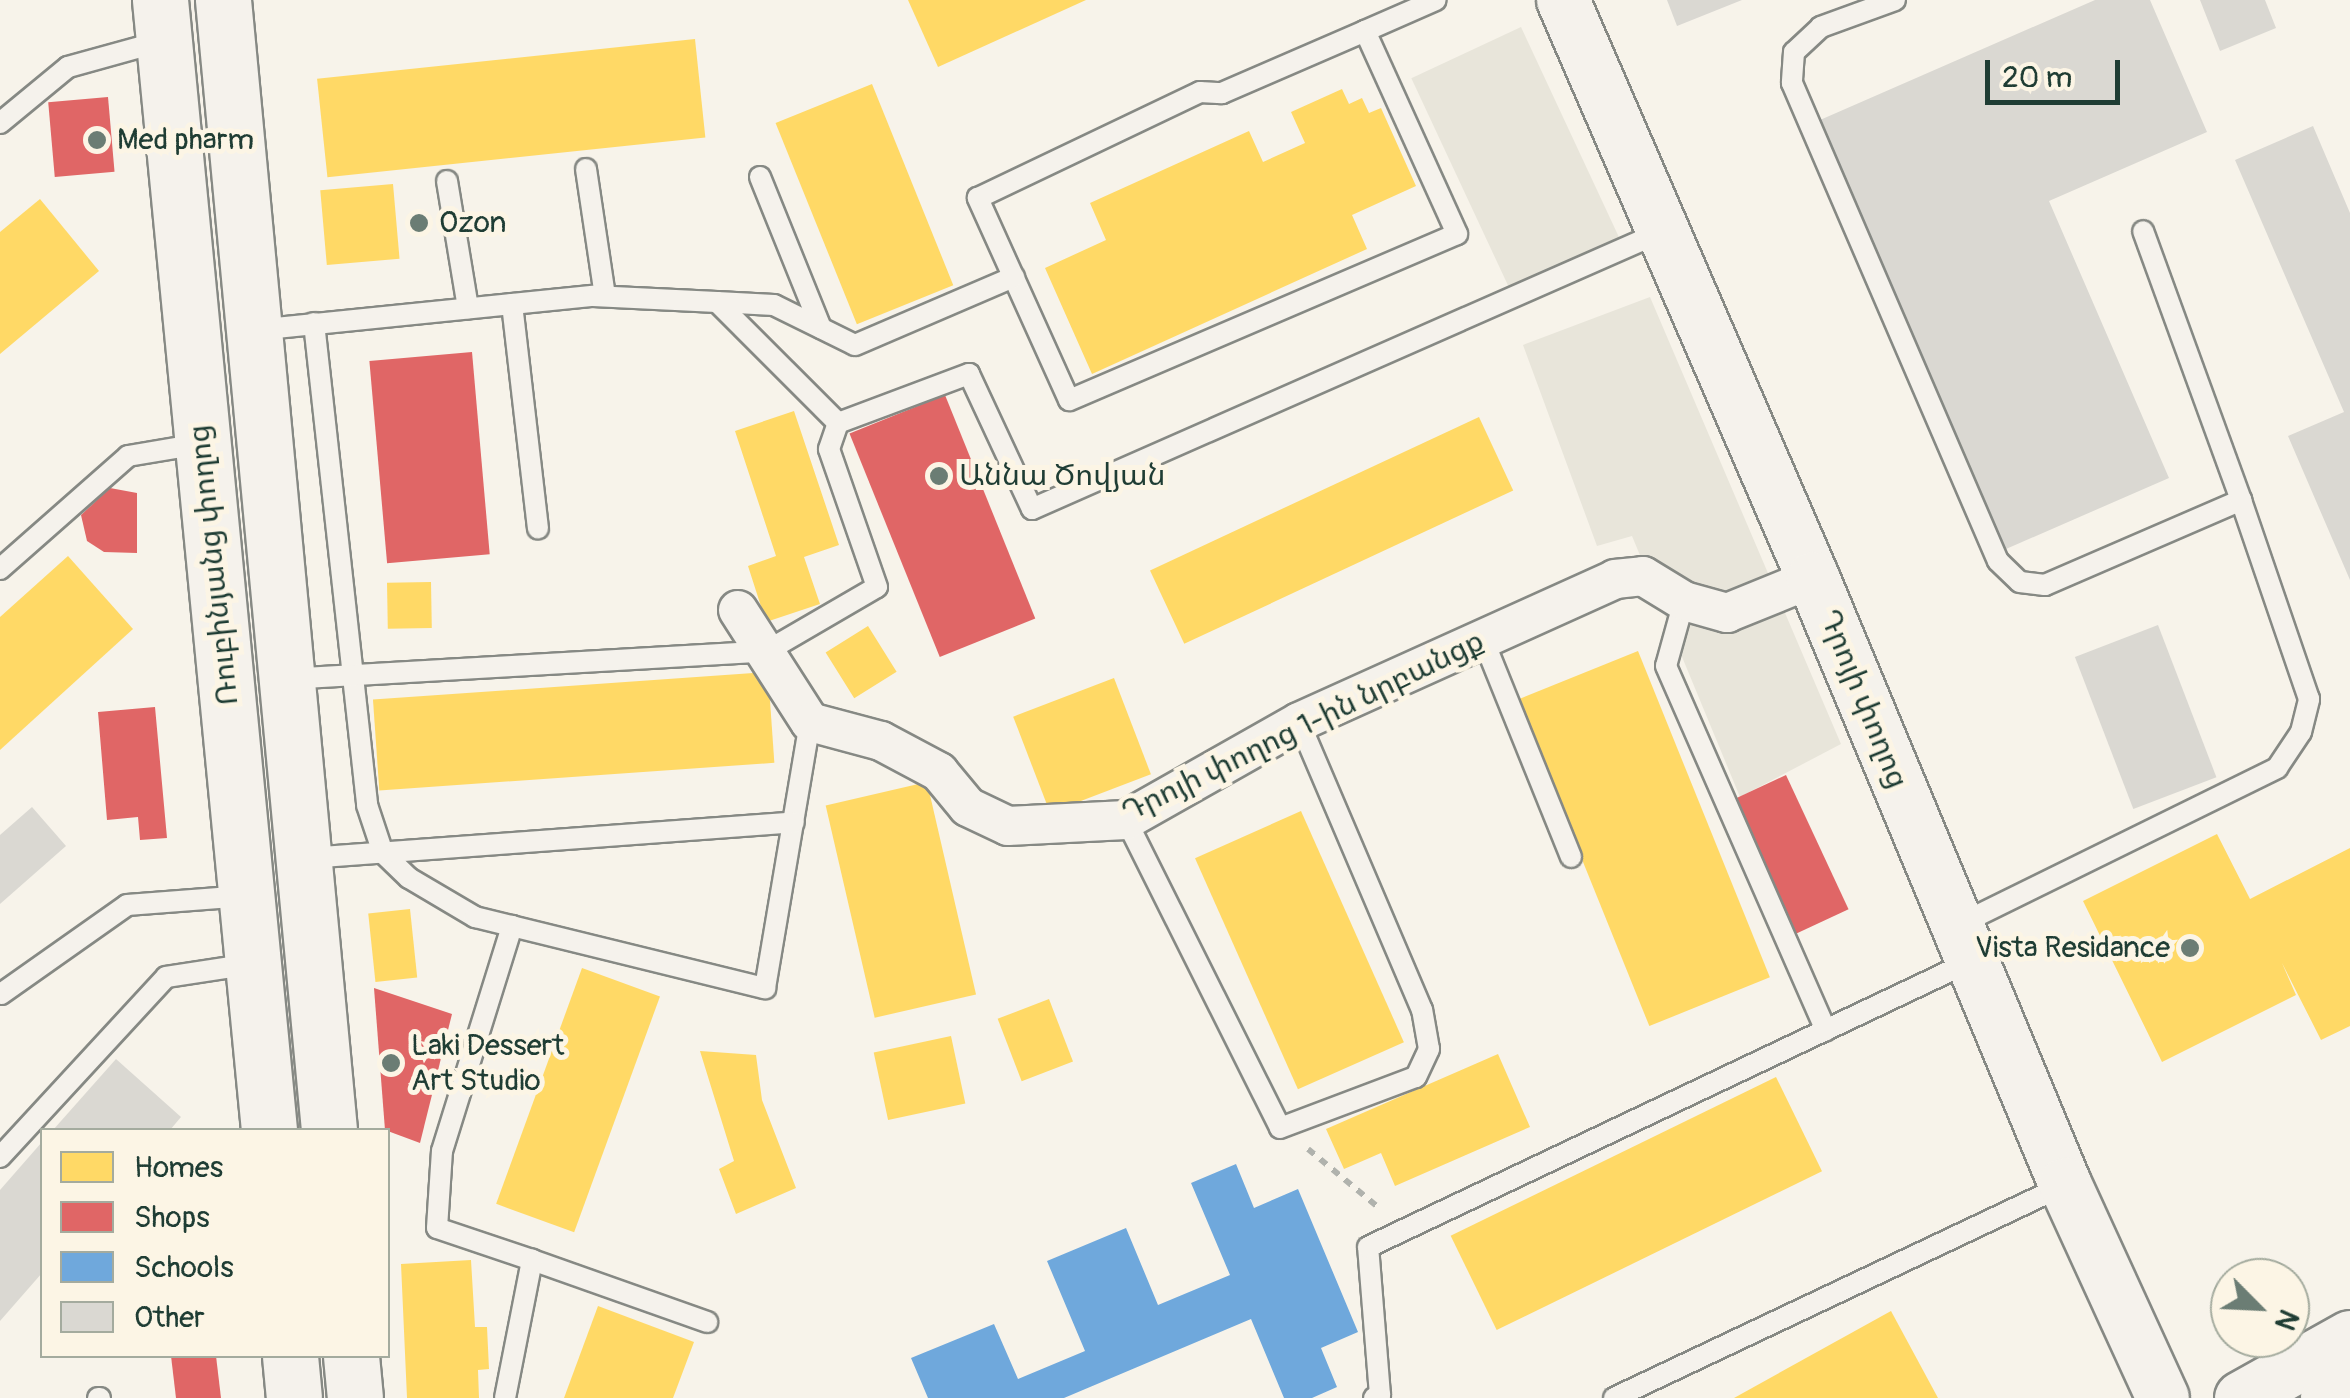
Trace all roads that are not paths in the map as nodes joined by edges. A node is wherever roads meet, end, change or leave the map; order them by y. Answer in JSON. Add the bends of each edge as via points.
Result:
{"nodes":[{"id":1,"x":224,"y":0,"type":"edge"},
{"id":2,"x":1436,"y":0,"type":"edge"},
{"id":3,"x":1563,"y":0,"type":"edge"},
{"id":4,"x":1895,"y":0,"type":"edge"},
{"id":5,"x":162,"y":20,"type":"edge"},
{"id":6,"x":1365,"y":31,"type":"junction"},
{"id":7,"x":0,"y":123,"type":"edge"},
{"id":8,"x":586,"y":169,"type":"dead end"},
{"id":9,"x":760,"y":177,"type":"dead end"},
{"id":10,"x":447,"y":181,"type":"dead end"},
{"id":11,"x":2143,"y":231,"type":"dead end"},
{"id":12,"x":1663,"y":232,"type":"junction"},
{"id":13,"x":1014,"y":277,"type":"junction"},
{"id":14,"x":605,"y":296,"type":"junction"},
{"id":15,"x":717,"y":302,"type":"junction"},
{"id":16,"x":512,"y":304,"type":"junction"},
{"id":17,"x":468,"y":308,"type":"junction"},
{"id":18,"x":314,"y":323,"type":"junction"},
{"id":19,"x":820,"y":328,"type":"junction"},
{"id":20,"x":254,"y":330,"type":"junction"},
{"id":21,"x":838,"y":423,"type":"junction"},
{"id":22,"x":202,"y":444,"type":"junction"},
{"id":23,"x":2241,"y":500,"type":"junction"},
{"id":24,"x":538,"y":528,"type":"dead end"},
{"id":25,"x":0,"y":570,"type":"edge"},
{"id":26,"x":1814,"y":578,"type":"junction"},
{"id":27,"x":1684,"y":600,"type":"junction"},
{"id":28,"x":738,"y":610,"type":"dead end"},
{"id":29,"x":1483,"y":640,"type":"junction"},
{"id":30,"x":767,"y":651,"type":"junction"},
{"id":31,"x":351,"y":676,"type":"junction"},
{"id":32,"x":286,"y":679,"type":"junction"},
{"id":33,"x":810,"y":722,"type":"junction"},
{"id":34,"x":1300,"y":722,"type":"junction"},
{"id":35,"x":1126,"y":820,"type":"junction"},
{"id":36,"x":794,"y":822,"type":"junction"},
{"id":37,"x":383,"y":853,"type":"junction"},
{"id":38,"x":1570,"y":857,"type":"dead end"},
{"id":39,"x":303,"y":858,"type":"junction"},
{"id":40,"x":247,"y":895,"type":"junction"},
{"id":41,"x":512,"y":926,"type":"junction"},
{"id":42,"x":1964,"y":943,"type":"junction"},
{"id":43,"x":253,"y":964,"type":"junction"},
{"id":44,"x":1,"y":994,"type":"edge"},
{"id":45,"x":1826,"y":1030,"type":"junction"},
{"id":46,"x":269,"y":1128,"type":"edge"},
{"id":47,"x":328,"y":1128,"type":"edge"},
{"id":48,"x":0,"y":1157,"type":"edge"},
{"id":49,"x":2066,"y":1184,"type":"junction"},
{"id":50,"x":532,"y":1260,"type":"junction"},
{"id":51,"x":707,"y":1322,"type":"dead end"},
{"id":52,"x":2350,"y":1337,"type":"edge"},
{"id":53,"x":290,"y":1358,"type":"edge"},
{"id":54,"x":350,"y":1358,"type":"edge"},
{"id":55,"x":2350,"y":1385,"type":"edge"},
{"id":56,"x":294,"y":1398,"type":"edge"},
{"id":57,"x":355,"y":1398,"type":"edge"},
{"id":58,"x":506,"y":1398,"type":"edge"},
{"id":59,"x":1374,"y":1398,"type":"edge"},
{"id":60,"x":1614,"y":1398,"type":"edge"},
{"id":61,"x":2163,"y":1398,"type":"edge"},
{"id":62,"x":2242,"y":1398,"type":"edge"},
{"id":63,"x":2327,"y":1398,"type":"edge"}],
"edges":[{"from":1,"to":20,"type":"main road","name":"Ռուբինյանց փողոց"},
{"from":2,"to":6,"type":"lane"},
{"from":3,"to":12,"type":"street","name":"Դրոյի փողոց"},
{"from":4,"to":23,"type":"lane","via":[[1820,27],[1794,52],[1792,83],[1998,561],[2020,582],[2045,585]]},
{"from":5,"to":7,"type":"lane","via":[[68,67]]},
{"from":5,"to":22,"type":"main road","name":"Ռուբինյանց փողոց"},
{"from":6,"to":13,"type":"lane","via":[[1222,93],[1200,92],[978,198]]},
{"from":6,"to":13,"type":"lane","via":[[1456,234],[1069,400]]},
{"from":8,"to":14,"type":"lane"},
{"from":9,"to":19,"type":"lane"},
{"from":10,"to":17,"type":"lane"},
{"from":11,"to":23,"type":"lane"},
{"from":12,"to":21,"type":"lane","via":[[1032,509],[969,374]]},
{"from":12,"to":26,"type":"street","name":"Դրոյի փողոց"},
{"from":13,"to":19,"type":"lane","via":[[855,345]]},
{"from":14,"to":15,"type":"lane"},
{"from":14,"to":16,"type":"lane"},
{"from":15,"to":19,"type":"lane","via":[[774,306]]},
{"from":15,"to":21,"type":"lane"},
{"from":16,"to":17,"type":"lane"},
{"from":16,"to":24,"type":"lane"},
{"from":17,"to":18,"type":"lane"},
{"from":18,"to":20,"type":"lane"},
{"from":18,"to":31,"type":"lane"},
{"from":20,"to":32,"type":"main road","name":"Ռուբինյանց փողոց"},
{"from":21,"to":30,"type":"lane","via":[[829,450],[877,587]]},
{"from":22,"to":25,"type":"lane","via":[[128,456]]},
{"from":22,"to":40,"type":"main road","name":"Ռուբինյանց փողոց"},
{"from":23,"to":42,"type":"lane","via":[[2309,699],[2301,732],[2276,768]]},
{"from":26,"to":27,"type":"street","name":"Դրոյի փողոց 1-ին նրբանցք","via":[[1727,613]]},
{"from":26,"to":42,"type":"street","name":"Դրոյի փողոց"},
{"from":27,"to":29,"type":"street","name":"Դրոյի փողոց 1-ին նրբանցք","via":[[1643,576],[1616,579]]},
{"from":27,"to":45,"type":"lane","via":[[1666,666]]},
{"from":28,"to":30,"type":"street"},
{"from":29,"to":34,"type":"street","name":"Դրոյի փողոց 1-ին նրբանցք"},
{"from":29,"to":38,"type":"lane"},
{"from":30,"to":31,"type":"lane"},
{"from":30,"to":33,"type":"street"},
{"from":31,"to":32,"type":"lane"},
{"from":31,"to":37,"type":"lane","via":[[367,805]]},
{"from":32,"to":39,"type":"main road","name":"Ռուբինյանց փողոց"},
{"from":33,"to":35,"type":"street","name":"Դրոյի փողոց 1-ին նրբանցք","via":[[882,741],[939,772],[968,807],[1008,826]]},
{"from":33,"to":36,"type":"lane"},
{"from":34,"to":35,"type":"street","name":"Դրոյի փողոց 1-ին նրբանցք"},
{"from":34,"to":35,"type":"lane","via":[[1422,1010],[1429,1049],[1416,1078],[1280,1128]]},
{"from":36,"to":37,"type":"lane"},
{"from":36,"to":41,"type":"lane","via":[[765,988]]},
{"from":37,"to":39,"type":"lane"},
{"from":37,"to":41,"type":"lane","via":[[442,902]]},
{"from":39,"to":47,"type":"main road","name":"Ռուբինյանց փողոց"},
{"from":40,"to":43,"type":"main road","name":"Ռուբինյանց փողոց"},
{"from":40,"to":44,"type":"lane","via":[[127,905]]},
{"from":41,"to":50,"type":"lane","via":[[442,1151],[437,1228]]},
{"from":42,"to":45,"type":"lane"},
{"from":42,"to":49,"type":"street","name":"Դրոյի փողոց"},
{"from":43,"to":46,"type":"main road","name":"Ռուբինյանց փողոց"},
{"from":43,"to":48,"type":"lane","via":[[166,977]]},
{"from":45,"to":59,"type":"lane","via":[[1368,1247],[1380,1395]]},
{"from":49,"to":60,"type":"lane"},
{"from":49,"to":61,"type":"street","name":"Դրոյի փողոց"},
{"from":50,"to":51,"type":"lane"},
{"from":50,"to":58,"type":"lane"},
{"from":52,"to":62,"type":"street"},
{"from":53,"to":56,"type":"main road"},
{"from":54,"to":57,"type":"main road"},
{"from":55,"to":63,"type":"street"}]}
